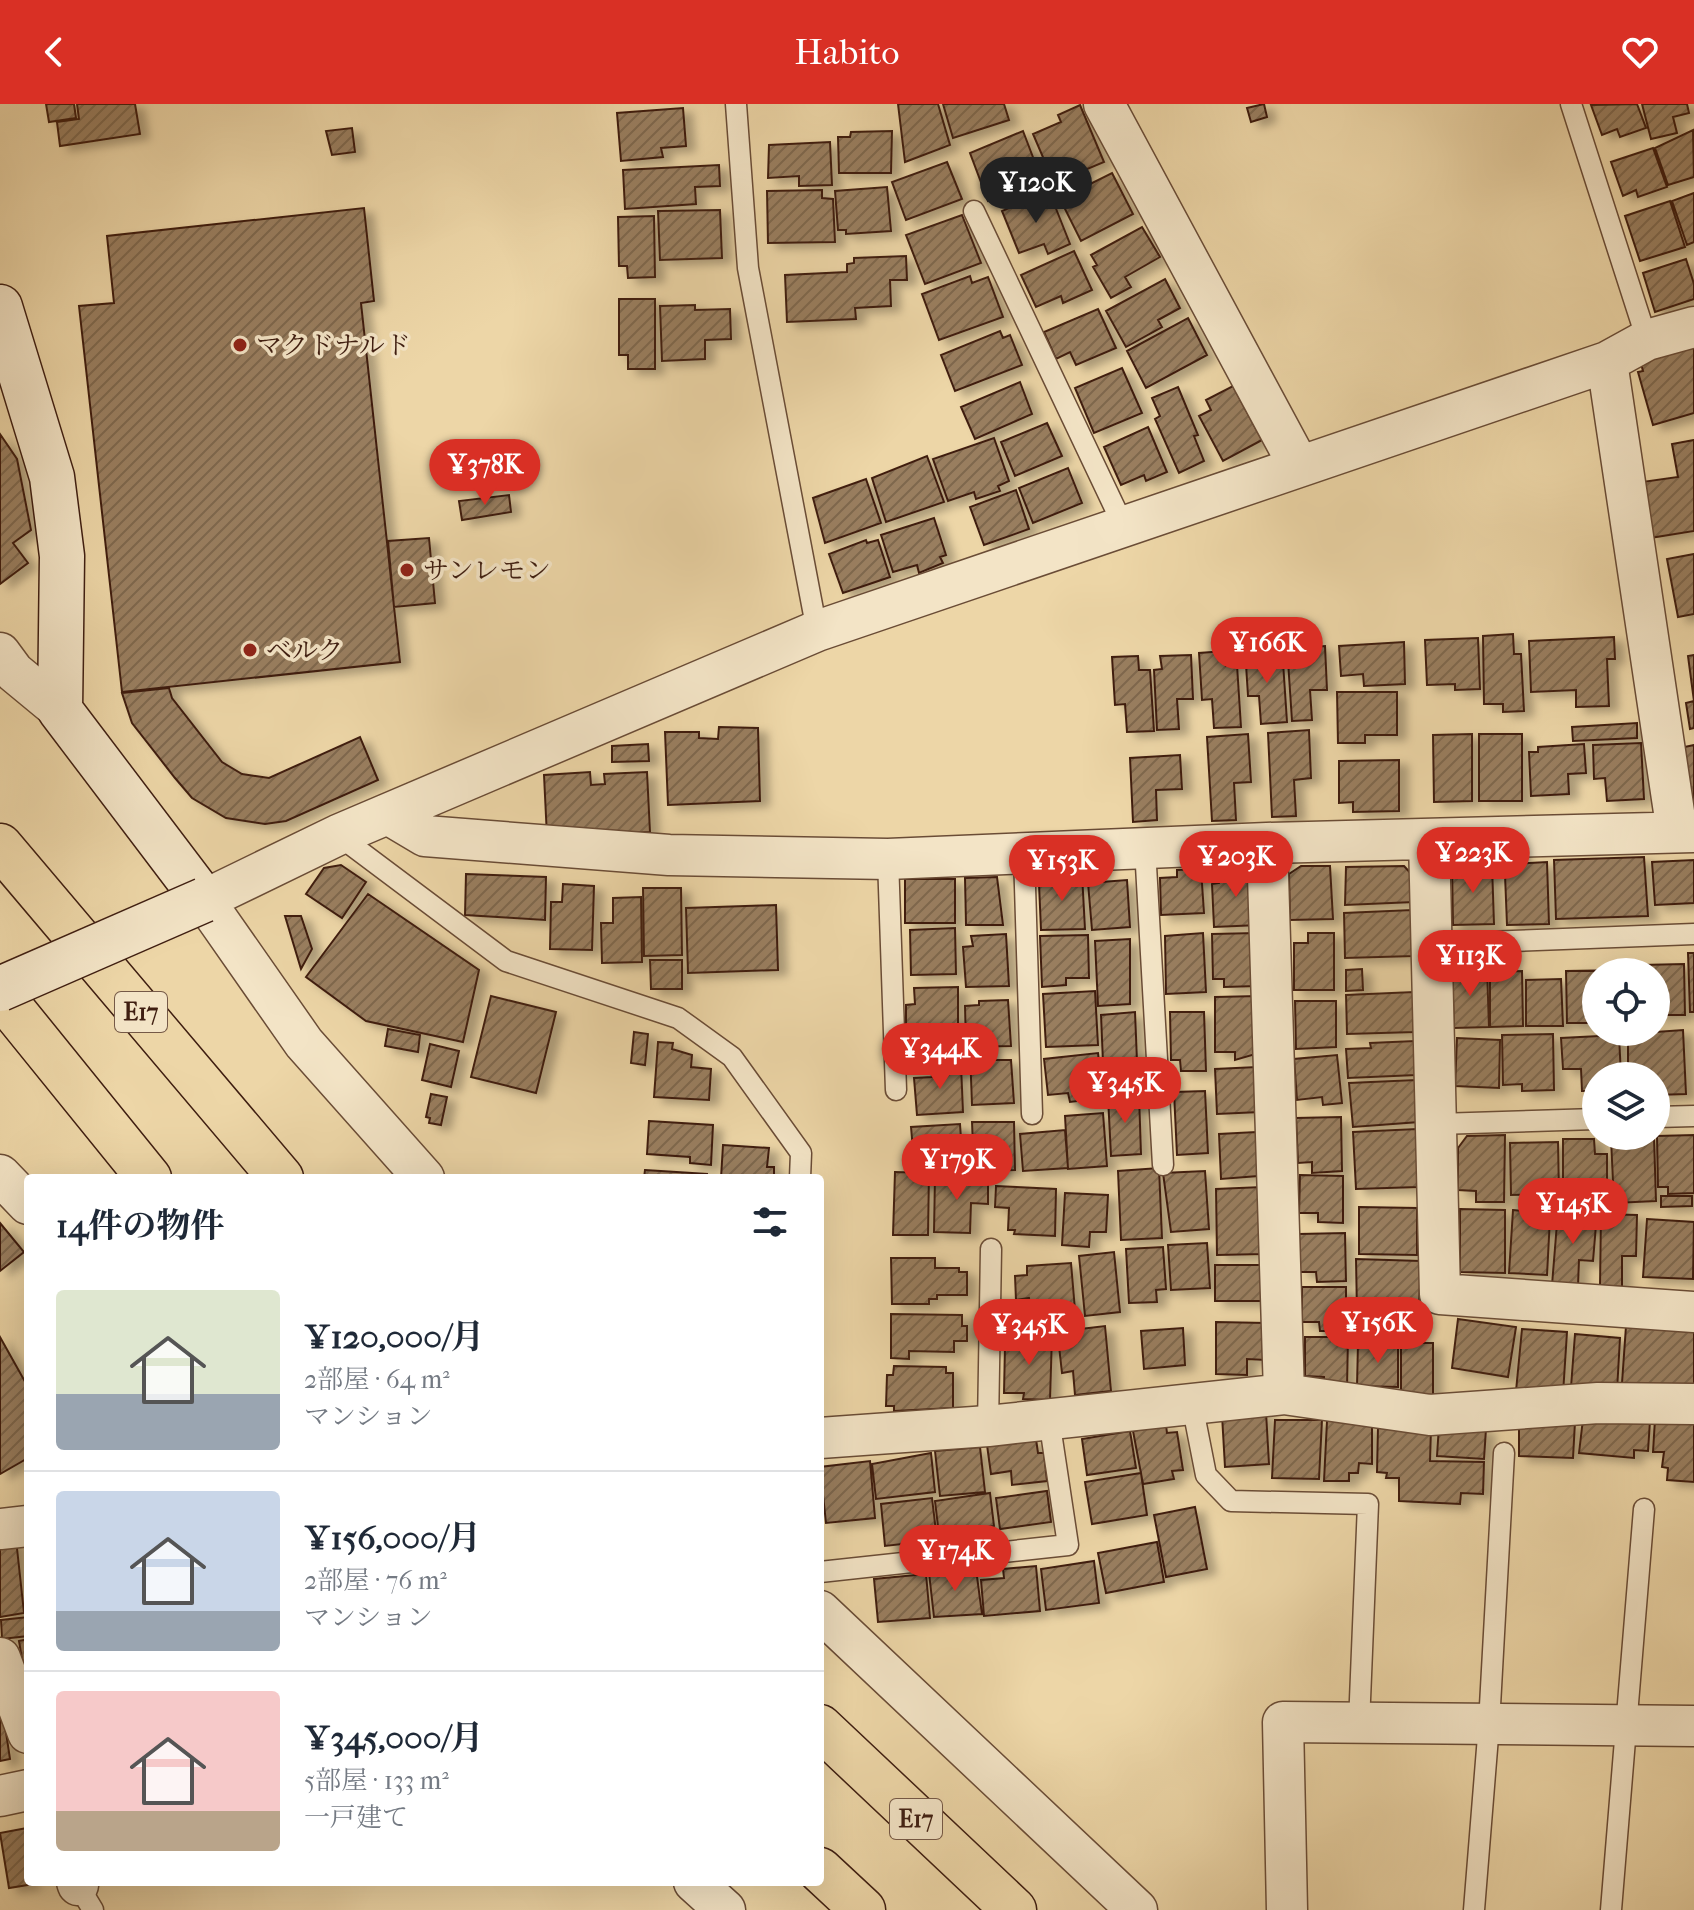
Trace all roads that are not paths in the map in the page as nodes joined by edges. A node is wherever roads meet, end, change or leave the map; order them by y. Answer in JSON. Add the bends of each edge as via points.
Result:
{"nodes":[{"id":1,"x":736,"y":104,"type":"edge"},
{"id":2,"x":1104,"y":104,"type":"edge"},
{"id":3,"x":1571,"y":104,"type":"edge"},
{"id":4,"x":974,"y":211,"type":"dead end"},
{"id":5,"x":0,"y":307,"type":"edge"},
{"id":6,"x":1694,"y":327,"type":"edge"},
{"id":7,"x":1647,"y":340,"type":"junction"},
{"id":8,"x":1607,"y":362,"type":"junction"},
{"id":9,"x":1299,"y":466,"type":"junction"},
{"id":10,"x":1124,"y":527,"type":"junction"},
{"id":11,"x":817,"y":631,"type":"junction"},
{"id":12,"x":0,"y":653,"type":"edge"},
{"id":13,"x":60,"y":710,"type":"junction"},
{"id":14,"x":388,"y":814,"type":"junction"},
{"id":15,"x":1686,"y":832,"type":"edge"},
{"id":16,"x":338,"y":835,"type":"junction"},
{"id":17,"x":1429,"y":839,"type":"junction"},
{"id":18,"x":1267,"y":843,"type":"junction"},
{"id":19,"x":0,"y":846,"type":"edge"},
{"id":20,"x":1145,"y":848,"type":"junction"},
{"id":21,"x":1024,"y":854,"type":"junction"},
{"id":22,"x":888,"y":859,"type":"junction"},
{"id":23,"x":204,"y":900,"type":"junction"},
{"id":24,"x":1694,"y":934,"type":"edge"},
{"id":25,"x":1431,"y":944,"type":"junction"},
{"id":26,"x":0,"y":991,"type":"edge"},
{"id":27,"x":896,"y":1090,"type":"dead end"},
{"id":28,"x":1032,"y":1114,"type":"dead end"},
{"id":29,"x":1694,"y":1116,"type":"edge"},
{"id":30,"x":1670,"y":1117,"type":"edge"},
{"id":31,"x":1582,"y":1119,"type":"edge"},
{"id":32,"x":1438,"y":1124,"type":"junction"},
{"id":33,"x":1163,"y":1165,"type":"dead end"},
{"id":34,"x":146,"y":1174,"type":"edge"},
{"id":35,"x":278,"y":1174,"type":"edge"},
{"id":36,"x":420,"y":1174,"type":"edge"},
{"id":37,"x":800,"y":1174,"type":"edge"},
{"id":38,"x":0,"y":1175,"type":"edge"},
{"id":39,"x":24,"y":1200,"type":"edge"},
{"id":40,"x":991,"y":1249,"type":"dead end"},
{"id":41,"x":1694,"y":1312,"type":"edge"},
{"id":42,"x":1284,"y":1394,"type":"junction"},
{"id":43,"x":1192,"y":1404,"type":"junction"},
{"id":44,"x":1694,"y":1404,"type":"edge"},
{"id":45,"x":1049,"y":1419,"type":"junction"},
{"id":46,"x":988,"y":1426,"type":"junction"},
{"id":47,"x":824,"y":1438,"type":"edge"},
{"id":48,"x":1504,"y":1453,"type":"dead end"},
{"id":49,"x":1644,"y":1509,"type":"dead end"},
{"id":50,"x":24,"y":1526,"type":"edge"},
{"id":51,"x":0,"y":1529,"type":"edge"},
{"id":52,"x":824,"y":1572,"type":"edge"},
{"id":53,"x":824,"y":1615,"type":"edge"},
{"id":54,"x":0,"y":1658,"type":"edge"},
{"id":55,"x":24,"y":1722,"type":"edge"},
{"id":56,"x":1359,"y":1724,"type":"junction"},
{"id":57,"x":1489,"y":1724,"type":"junction"},
{"id":58,"x":1628,"y":1724,"type":"junction"},
{"id":59,"x":1694,"y":1726,"type":"edge"},
{"id":60,"x":824,"y":1731,"type":"edge"},
{"id":61,"x":24,"y":1791,"type":"edge"},
{"id":62,"x":0,"y":1796,"type":"edge"},
{"id":63,"x":824,"y":1874,"type":"edge"},
{"id":64,"x":698,"y":1886,"type":"edge"},
{"id":65,"x":725,"y":1910,"type":"edge"},
{"id":66,"x":863,"y":1910,"type":"edge"},
{"id":67,"x":1014,"y":1910,"type":"edge"},
{"id":68,"x":1137,"y":1910,"type":"edge"},
{"id":69,"x":1287,"y":1910,"type":"edge"},
{"id":70,"x":1474,"y":1910,"type":"edge"},
{"id":71,"x":1611,"y":1910,"type":"edge"}],
"edges":[{"from":1,"to":11,"type":"lane","via":[[748,268]]},
{"from":2,"to":9,"type":"street"},
{"from":3,"to":7,"type":"lane"},
{"from":4,"to":10,"type":"lane"},
{"from":5,"to":13,"type":"street","via":[[52,477],[62,556]]},
{"from":6,"to":7,"type":"street"},
{"from":7,"to":8,"type":"street"},
{"from":8,"to":9,"type":"street"},
{"from":8,"to":15,"type":"street"},
{"from":9,"to":10,"type":"street"},
{"from":10,"to":11,"type":"street"},
{"from":11,"to":14,"type":"street"},
{"from":12,"to":13,"type":"street","via":[[14,672]]},
{"from":13,"to":23,"type":"street"},
{"from":14,"to":16,"type":"street"},
{"from":14,"to":22,"type":"street","via":[[425,836],[669,855]]},
{"from":15,"to":17,"type":"street"},
{"from":16,"to":23,"type":"street"},
{"from":16,"to":37,"type":"lane","via":[[506,961],[678,1018],[732,1057],[801,1153]]},
{"from":17,"to":18,"type":"street"},
{"from":17,"to":25,"type":"street"},
{"from":18,"to":20,"type":"street"},
{"from":18,"to":42,"type":"street"},
{"from":19,"to":35,"type":"highway","number":"E17"},
{"from":20,"to":21,"type":"street"},
{"from":20,"to":33,"type":"lane"},
{"from":21,"to":22,"type":"street"},
{"from":21,"to":28,"type":"lane"},
{"from":22,"to":27,"type":"lane"},
{"from":23,"to":26,"type":"street","bridge":true},
{"from":23,"to":36,"type":"street","via":[[304,1043]]},
{"from":24,"to":25,"type":"lane"},
{"from":25,"to":32,"type":"street"},
{"from":26,"to":34,"type":"highway"},
{"from":29,"to":30,"type":"lane"},
{"from":31,"to":32,"type":"lane"},
{"from":32,"to":41,"type":"street","via":[[1440,1294]]},
{"from":38,"to":39,"type":"street"},
{"from":40,"to":46,"type":"lane"},
{"from":42,"to":43,"type":"street"},
{"from":42,"to":44,"type":"street","via":[[1430,1415],[1598,1403]]},
{"from":43,"to":45,"type":"street"},
{"from":43,"to":56,"type":"lane","via":[[1206,1475],[1231,1501],[1368,1504]]},
{"from":45,"to":46,"type":"street"},
{"from":45,"to":52,"type":"lane","via":[[1068,1545]]},
{"from":46,"to":47,"type":"street"},
{"from":48,"to":57,"type":"lane"},
{"from":49,"to":58,"type":"lane"},
{"from":50,"to":51,"type":"street"},
{"from":53,"to":68,"type":"street"},
{"from":54,"to":55,"type":"street"},
{"from":56,"to":57,"type":"street"},
{"from":56,"to":69,"type":"street","via":[[1283,1722]]},
{"from":57,"to":58,"type":"street"},
{"from":57,"to":70,"type":"lane"},
{"from":58,"to":59,"type":"street"},
{"from":58,"to":71,"type":"lane"},
{"from":60,"to":67,"type":"highway","number":"E17"},
{"from":61,"to":62,"type":"street"},
{"from":63,"to":66,"type":"highway"},
{"from":64,"to":65,"type":"street"}]}
